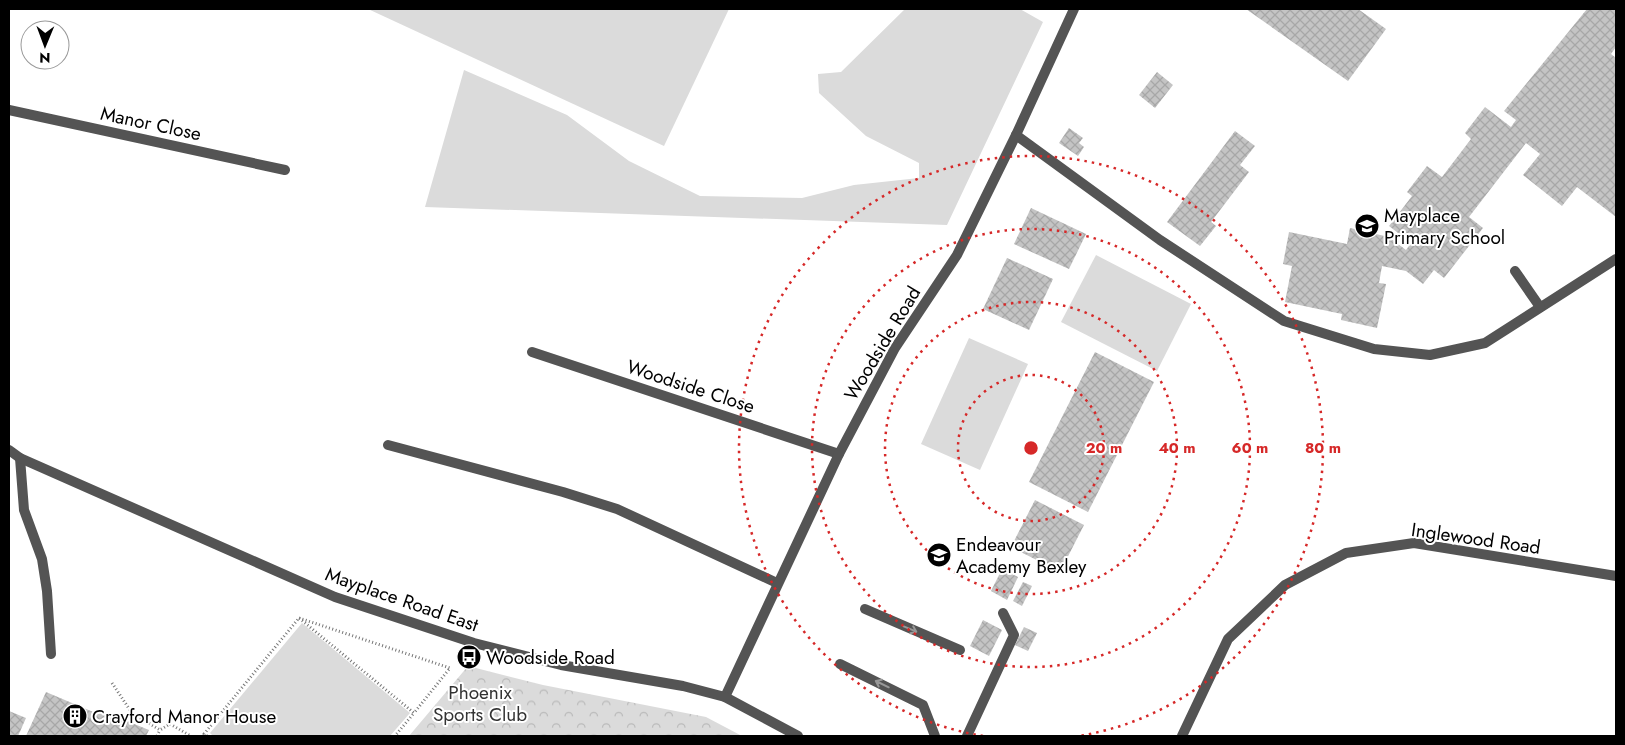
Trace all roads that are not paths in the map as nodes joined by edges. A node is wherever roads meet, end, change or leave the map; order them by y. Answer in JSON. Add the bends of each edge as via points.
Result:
{"nodes":[{"id":1,"x":1074,"y":9,"type":"edge"},
{"id":2,"x":9,"y":110,"type":"edge"},
{"id":3,"x":1016,"y":135,"type":"junction"},
{"id":4,"x":286,"y":170,"type":"dead end"},
{"id":5,"x":1616,"y":259,"type":"edge"},
{"id":6,"x":1515,"y":271,"type":"dead end"},
{"id":7,"x":1540,"y":307,"type":"junction"},
{"id":8,"x":532,"y":352,"type":"dead end"},
{"id":9,"x":388,"y":445,"type":"dead end"},
{"id":10,"x":9,"y":450,"type":"edge"},
{"id":11,"x":839,"y":454,"type":"junction"},
{"id":12,"x":20,"y":458,"type":"junction"},
{"id":13,"x":1616,"y":576,"type":"edge"},
{"id":14,"x":777,"y":583,"type":"junction"},
{"id":15,"x":866,"y":609,"type":"dead end"},
{"id":16,"x":1003,"y":613,"type":"dead end"},
{"id":17,"x":960,"y":650,"type":"dead end"},
{"id":18,"x":51,"y":654,"type":"dead end"},
{"id":19,"x":840,"y":664,"type":"dead end"},
{"id":20,"x":725,"y":697,"type":"junction"},
{"id":21,"x":798,"y":736,"type":"edge"},
{"id":22,"x":936,"y":736,"type":"edge"},
{"id":23,"x":967,"y":736,"type":"edge"},
{"id":24,"x":1182,"y":736,"type":"edge"}],
"edges":[{"from":1,"to":3,"type":"street","name":"Woodside Road"},
{"from":2,"to":4,"type":"street","name":"Manor Close"},
{"from":3,"to":7,"type":"street","via":[[1160,240],[1284,321],[1374,350],[1430,354],[1485,343]]},
{"from":3,"to":11,"type":"street","name":"Woodside Road","via":[[957,255],[895,348]]},
{"from":5,"to":7,"type":"street"},
{"from":6,"to":7,"type":"street"},
{"from":8,"to":11,"type":"street","name":"Woodside Close"},
{"from":9,"to":14,"type":"street","via":[[617,509]]},
{"from":10,"to":12,"type":"street","name":"Mayplace Road East"},
{"from":11,"to":14,"type":"street","name":"Woodside Road"},
{"from":12,"to":18,"type":"street","via":[[24,510],[42,559]]},
{"from":12,"to":20,"type":"street","name":"Mayplace Road East","via":[[335,597],[474,643],[561,665],[683,686]]},
{"from":13,"to":24,"type":"street","name":"Inglewood Road","via":[[1414,543],[1346,553],[1285,585],[1228,639]]},
{"from":14,"to":20,"type":"street","name":"Woodside Road"},
{"from":15,"to":17,"type":"street","one_way":true},
{"from":16,"to":23,"type":"street","via":[[1014,635]]},
{"from":22,"to":19,"type":"street","one_way":true,"via":[[923,704]]},
{"from":20,"to":21,"type":"street","name":"Mayplace Road East"}]}
